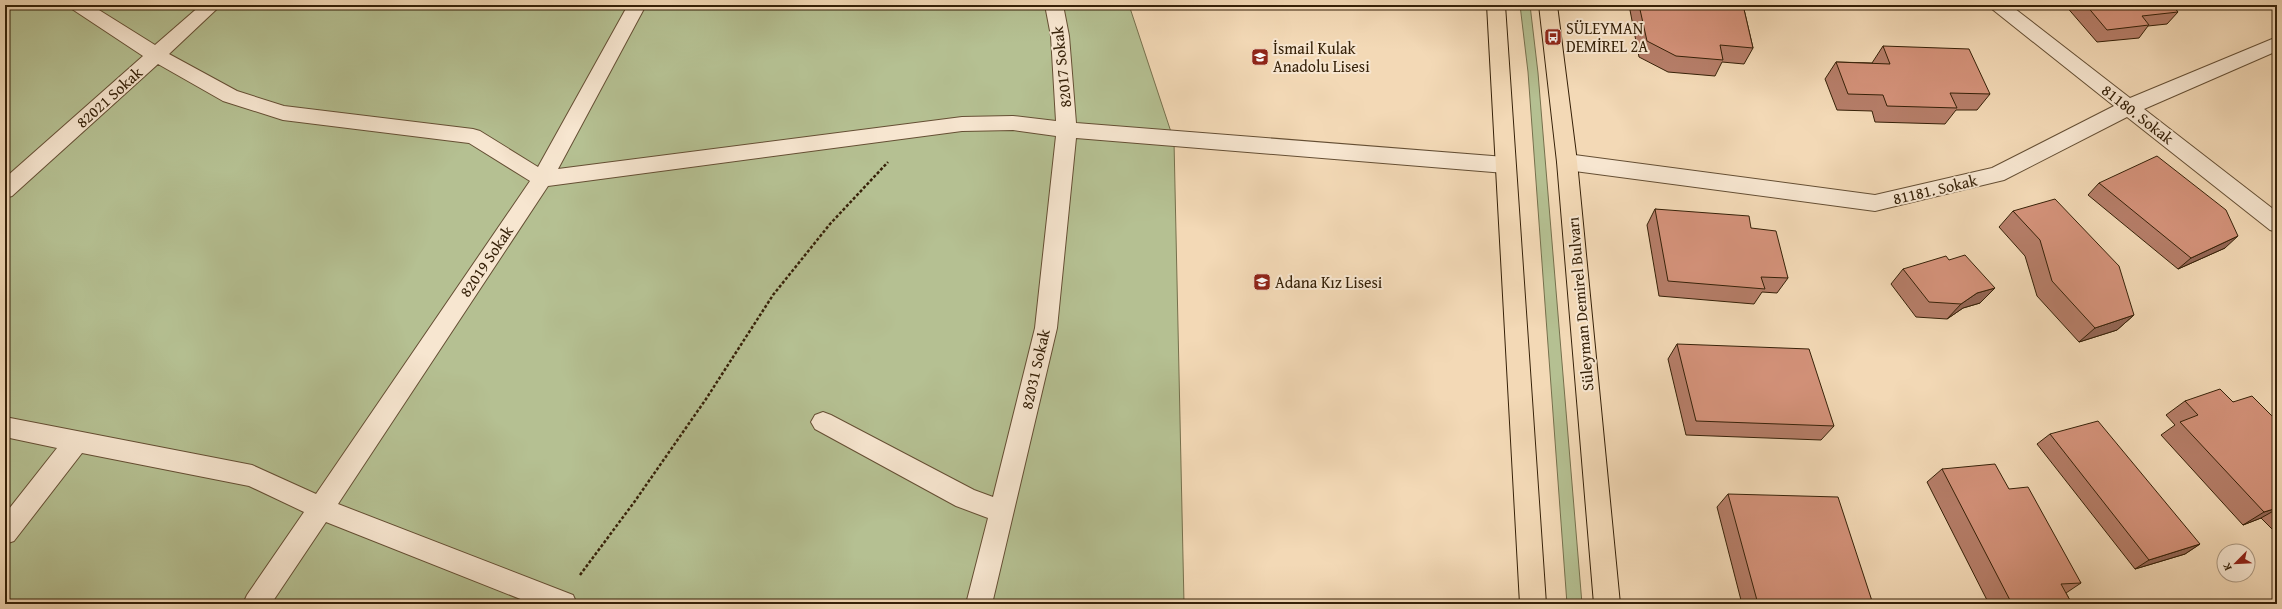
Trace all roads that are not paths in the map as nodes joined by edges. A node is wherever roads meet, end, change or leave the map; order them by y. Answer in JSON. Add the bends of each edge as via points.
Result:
{"nodes":[{"id":1,"x":78,"y":5,"type":"edge"},
{"id":2,"x":212,"y":5,"type":"edge"},
{"id":3,"x":636,"y":5,"type":"edge"},
{"id":4,"x":1054,"y":5,"type":"edge"},
{"id":5,"x":1496,"y":5,"type":"edge"},
{"id":6,"x":1548,"y":5,"type":"edge"},
{"id":7,"x":1998,"y":5,"type":"edge"},
{"id":8,"x":2277,"y":44,"type":"edge"},
{"id":9,"x":156,"y":55,"type":"junction"},
{"id":10,"x":2129,"y":107,"type":"junction"},
{"id":11,"x":1067,"y":130,"type":"junction"},
{"id":12,"x":1567,"y":162,"type":"junction"},
{"id":13,"x":1505,"y":165,"type":"junction"},
{"id":14,"x":542,"y":179,"type":"junction"},
{"id":15,"x":5,"y":190,"type":"edge"},
{"id":16,"x":2277,"y":224,"type":"edge"},
{"id":17,"x":823,"y":422,"type":"dead end"},
{"id":18,"x":5,"y":427,"type":"edge"},
{"id":19,"x":77,"y":441,"type":"junction"},
{"id":20,"x":320,"y":508,"type":"junction"},
{"id":21,"x":1002,"y":512,"type":"junction"},
{"id":22,"x":5,"y":533,"type":"edge"},
{"id":23,"x":562,"y":603,"type":"edge"},
{"id":24,"x":256,"y":604,"type":"edge"},
{"id":25,"x":980,"y":604,"type":"edge"},
{"id":26,"x":1533,"y":604,"type":"edge"},
{"id":27,"x":1607,"y":604,"type":"edge"}],
"edges":[{"from":1,"to":9,"type":"street"},
{"from":2,"to":9,"type":"street","name":"82021 Sokak"},
{"from":3,"to":14,"type":"street","name":"82019 Sokak"},
{"from":4,"to":11,"type":"street","name":"82017 Sokak","via":[[1060,36]]},
{"from":5,"to":13,"type":"main road"},
{"from":6,"to":12,"type":"main road","name":"Süleyman Demirel Bulvarı"},
{"from":7,"to":10,"type":"street","name":"81180. Sokak"},
{"from":8,"to":10,"type":"street","name":"81181. Sokak"},
{"from":9,"to":14,"type":"street","via":[[230,96],[283,113],[473,136]]},
{"from":9,"to":15,"type":"street","name":"82021 Sokak"},
{"from":10,"to":12,"type":"street","name":"81181. Sokak","via":[[1997,175],[1875,203]]},
{"from":10,"to":16,"type":"street","name":"81180. Sokak"},
{"from":11,"to":13,"type":"street"},
{"from":11,"to":14,"type":"street","via":[[1013,124],[962,124]]},
{"from":11,"to":21,"type":"street","name":"82031 Sokak","via":[[1046,328]]},
{"from":12,"to":27,"type":"main road","name":"Süleyman Demirel Bulvarı"},
{"from":13,"to":26,"type":"main road"},
{"from":14,"to":20,"type":"street","name":"82019 Sokak"},
{"from":17,"to":21,"type":"street","via":[[965,498]]},
{"from":18,"to":19,"type":"street"},
{"from":19,"to":20,"type":"street","via":[[252,476]]},
{"from":19,"to":22,"type":"street"},
{"from":20,"to":23,"type":"street"},
{"from":20,"to":24,"type":"street","name":"82019 Sokak"},
{"from":21,"to":25,"type":"street","name":"82031 Sokak"}]}
